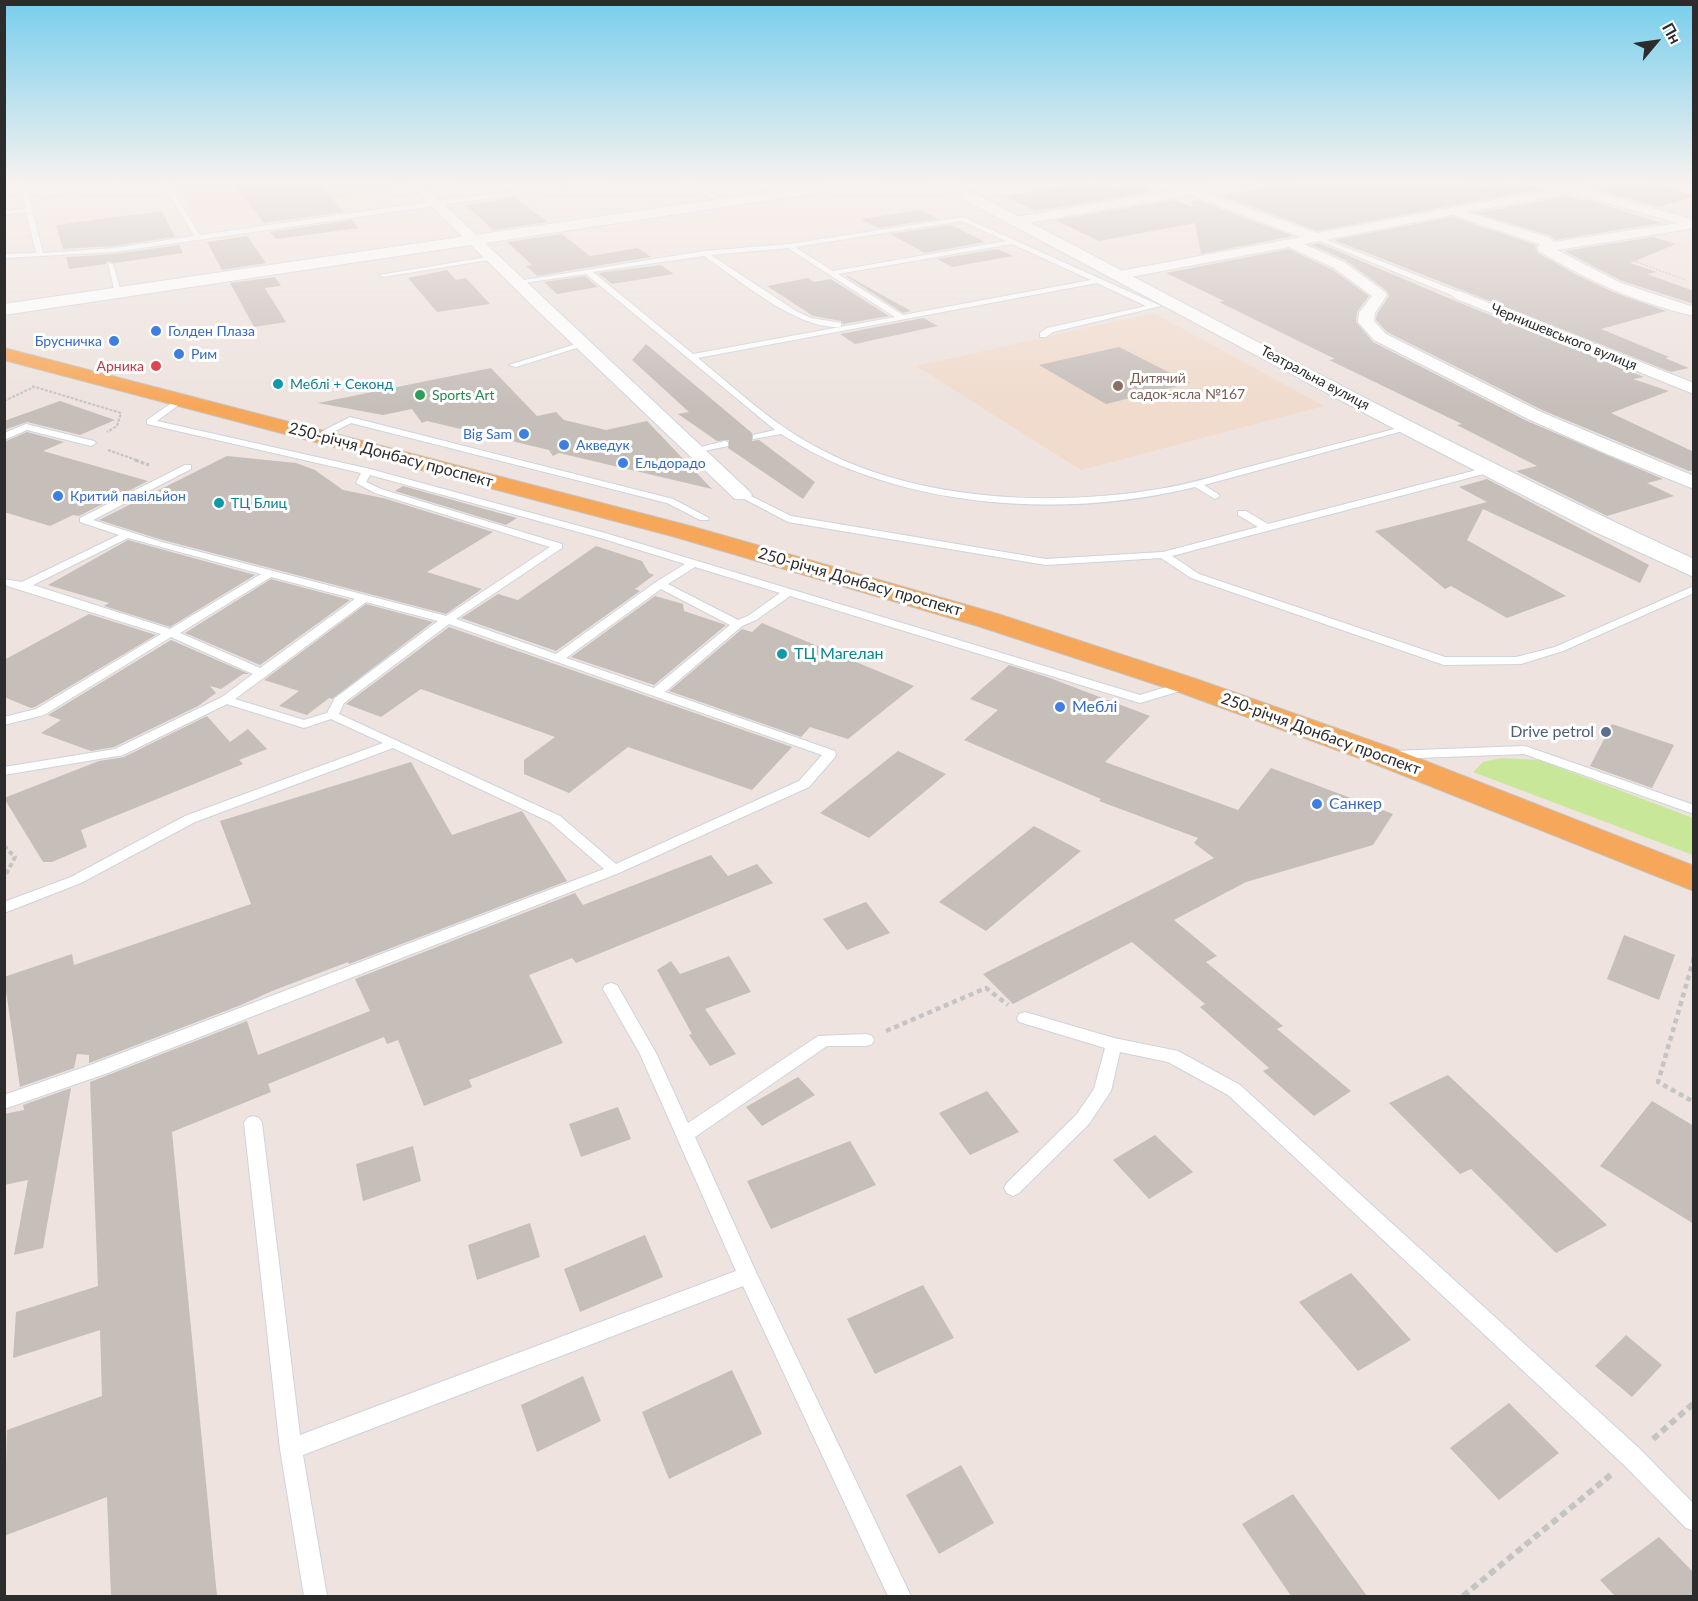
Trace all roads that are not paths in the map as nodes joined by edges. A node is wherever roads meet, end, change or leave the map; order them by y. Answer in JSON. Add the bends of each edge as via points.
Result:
{"nodes":[{"id":1,"x":64,"y":256,"type":"edge"},
{"id":2,"x":114,"y":256,"type":"edge"},
{"id":3,"x":369,"y":256,"type":"edge"},
{"id":4,"x":491,"y":256,"type":"edge"},
{"id":5,"x":692,"y":256,"type":"edge"},
{"id":6,"x":707,"y":256,"type":"edge"},
{"id":7,"x":804,"y":256,"type":"edge"},
{"id":8,"x":907,"y":256,"type":"edge"},
{"id":9,"x":1056,"y":256,"type":"edge"},
{"id":10,"x":1074,"y":256,"type":"edge"},
{"id":11,"x":1228,"y":256,"type":"edge"},
{"id":12,"x":1319,"y":256,"type":"edge"},
{"id":13,"x":1361,"y":256,"type":"edge"},
{"id":14,"x":1558,"y":256,"type":"edge"},
{"id":15,"x":108,"y":257,"type":"junction"},
{"id":16,"x":493,"y":258,"type":"junction"},
{"id":17,"x":587,"y":271,"type":"junction"},
{"id":18,"x":832,"y":273,"type":"junction"},
{"id":19,"x":383,"y":275,"type":"dead end"},
{"id":20,"x":1120,"y":275,"type":"junction"},
{"id":21,"x":1099,"y":281,"type":"junction"},
{"id":22,"x":516,"y":282,"type":"junction"},
{"id":23,"x":119,"y":293,"type":"junction"},
{"id":24,"x":1459,"y":295,"type":"joint"},
{"id":25,"x":1163,"y":305,"type":"junction"},
{"id":26,"x":4,"y":310,"type":"edge"},
{"id":27,"x":1694,"y":312,"type":"edge"},
{"id":28,"x":900,"y":317,"type":"junction"},
{"id":29,"x":862,"y":324,"type":"junction"},
{"id":30,"x":1043,"y":336,"type":"dead end"},
{"id":31,"x":582,"y":345,"type":"junction"},
{"id":32,"x":4,"y":354,"type":"edge"},
{"id":33,"x":692,"y":357,"type":"junction"},
{"id":34,"x":513,"y":365,"type":"dead end"},
{"id":35,"x":1694,"y":389,"type":"edge"},
{"id":36,"x":180,"y":401,"type":"junction"},
{"id":37,"x":1410,"y":428,"type":"junction"},
{"id":38,"x":782,"y":431,"type":"junction"},
{"id":39,"x":318,"y":436,"type":"junction"},
{"id":40,"x":4,"y":437,"type":"edge"},
{"id":41,"x":756,"y":437,"type":"dead end"},
{"id":42,"x":92,"y":443,"type":"road end"},
{"id":43,"x":725,"y":444,"type":"dead end"},
{"id":44,"x":694,"y":450,"type":"junction"},
{"id":45,"x":188,"y":467,"type":"dead end"},
{"id":46,"x":1492,"y":469,"type":"junction"},
{"id":47,"x":367,"y":471,"type":"junction"},
{"id":48,"x":1694,"y":483,"type":"edge"},
{"id":49,"x":1196,"y":484,"type":"junction"},
{"id":50,"x":742,"y":495,"type":"joint"},
{"id":51,"x":1215,"y":496,"type":"dead end"},
{"id":52,"x":1242,"y":513,"type":"dead end"},
{"id":53,"x":704,"y":518,"type":"dead end"},
{"id":54,"x":1265,"y":527,"type":"junction"},
{"id":55,"x":128,"y":534,"type":"junction"},
{"id":56,"x":1163,"y":555,"type":"junction"},
{"id":57,"x":693,"y":563,"type":"junction"},
{"id":58,"x":1694,"y":569,"type":"edge"},
{"id":59,"x":270,"y":573,"type":"junction"},
{"id":60,"x":4,"y":582,"type":"edge"},
{"id":61,"x":660,"y":584,"type":"junction"},
{"id":62,"x":23,"y":586,"type":"junction"},
{"id":63,"x":1694,"y":589,"type":"edge"},
{"id":64,"x":789,"y":592,"type":"junction"},
{"id":65,"x":364,"y":598,"type":"junction"},
{"id":66,"x":448,"y":620,"type":"junction"},
{"id":67,"x":738,"y":624,"type":"junction"},
{"id":68,"x":171,"y":633,"type":"junction"},
{"id":69,"x":558,"y":658,"type":"junction"},
{"id":70,"x":261,"y":673,"type":"junction"},
{"id":71,"x":1186,"y":685,"type":"junction"},
{"id":72,"x":656,"y":693,"type":"junction"},
{"id":73,"x":226,"y":700,"type":"junction"},
{"id":74,"x":332,"y":716,"type":"junction"},
{"id":75,"x":4,"y":721,"type":"edge"},
{"id":76,"x":393,"y":744,"type":"junction"},
{"id":77,"x":1381,"y":755,"type":"junction"},
{"id":78,"x":4,"y":771,"type":"edge"},
{"id":79,"x":1694,"y":810,"type":"edge"},
{"id":80,"x":614,"y":870,"type":"junction"},
{"id":81,"x":1694,"y":879,"type":"edge"},
{"id":82,"x":4,"y":908,"type":"edge"},
{"id":83,"x":611,"y":989,"type":"dead end"},
{"id":84,"x":1025,"y":1018,"type":"road end"},
{"id":85,"x":866,"y":1040,"type":"road end"},
{"id":86,"x":1114,"y":1044,"type":"junction"},
{"id":87,"x":4,"y":1102,"type":"edge"},
{"id":88,"x":253,"y":1124,"type":"dead end"},
{"id":89,"x":685,"y":1134,"type":"junction"},
{"id":90,"x":1013,"y":1188,"type":"dead end"},
{"id":91,"x":748,"y":1275,"type":"junction"},
{"id":92,"x":291,"y":1449,"type":"junction"},
{"id":93,"x":1694,"y":1520,"type":"edge"},
{"id":94,"x":315,"y":1596,"type":"edge"},
{"id":95,"x":900,"y":1596,"type":"edge"}],
"edges":[{"from":1,"to":15,"type":"lane"},
{"from":2,"to":15,"type":"lane"},
{"from":3,"to":23,"type":"street"},
{"from":4,"to":16,"type":"street"},
{"from":5,"to":17,"type":"lane"},
{"from":6,"to":29,"type":"lane","via":[[793,313],[833,325]]},
{"from":7,"to":18,"type":"lane"},
{"from":8,"to":18,"type":"lane"},
{"from":9,"to":21,"type":"lane"},
{"from":10,"to":20,"type":"street","name":"Театральна вулиця"},
{"from":11,"to":20,"type":"street"},
{"from":12,"to":48,"type":"street","via":[[1380,295],[1367,313],[1366,322],[1380,337],[1503,400]]},
{"from":13,"to":24,"type":"lane","name":"Чернишевського вулиця"},
{"from":14,"to":27,"type":"street","via":[[1632,294]]},
{"from":15,"to":23,"type":"lane"},
{"from":16,"to":19,"type":"lane"},
{"from":16,"to":22,"type":"street"},
{"from":17,"to":22,"type":"lane"},
{"from":17,"to":33,"type":"lane"},
{"from":18,"to":28,"type":"lane"},
{"from":20,"to":25,"type":"street","name":"Театральна вулиця"},
{"from":21,"to":25,"type":"lane"},
{"from":21,"to":28,"type":"lane"},
{"from":22,"to":31,"type":"street"},
{"from":23,"to":26,"type":"street"},
{"from":24,"to":35,"type":"street","name":"Чернишевського вулиця"},
{"from":25,"to":30,"type":"lane","via":[[1050,330]]},
{"from":25,"to":37,"type":"street","name":"Театральна вулиця"},
{"from":28,"to":29,"type":"lane"},
{"from":29,"to":33,"type":"lane"},
{"from":31,"to":34,"type":"lane"},
{"from":31,"to":44,"type":"street"},
{"from":32,"to":36,"type":"main road","name":"250-річчя Донбасу проспект"},
{"from":33,"to":38,"type":"lane"},
{"from":36,"to":39,"type":"main road","name":"250-річчя Донбасу проспект"},
{"from":36,"to":47,"type":"lane","via":[[150,422]]},
{"from":37,"to":46,"type":"street","name":"Театральна вулиця"},
{"from":37,"to":49,"type":"lane"},
{"from":38,"to":41,"type":"lane"},
{"from":38,"to":49,"type":"lane","via":[[815,452],[856,470],[966,495],[1091,500]]},
{"from":39,"to":53,"type":"lane","via":[[350,420],[670,501]]},
{"from":39,"to":71,"type":"main road","name":"250-річчя Донбасу проспект","via":[[681,531],[988,620]]},
{"from":40,"to":42,"type":"lane","via":[[26,427]]},
{"from":43,"to":44,"type":"lane"},
{"from":44,"to":50,"type":"street"},
{"from":45,"to":55,"type":"lane","via":[[84,520]]},
{"from":46,"to":54,"type":"lane"},
{"from":46,"to":58,"type":"street","name":"Театральна вулиця"},
{"from":47,"to":57,"type":"lane"},
{"from":47,"to":66,"type":"lane","via":[[361,483],[378,491],[558,546]]},
{"from":49,"to":51,"type":"lane"},
{"from":50,"to":56,"type":"lane","via":[[789,519],[1046,562]]},
{"from":52,"to":54,"type":"lane"},
{"from":54,"to":56,"type":"lane"},
{"from":55,"to":59,"type":"lane"},
{"from":55,"to":62,"type":"lane"},
{"from":56,"to":63,"type":"lane","via":[[1195,576],[1444,662],[1517,661],[1559,649]]},
{"from":57,"to":61,"type":"lane"},
{"from":57,"to":64,"type":"lane"},
{"from":59,"to":65,"type":"lane"},
{"from":59,"to":68,"type":"lane"},
{"from":60,"to":62,"type":"lane"},
{"from":61,"to":67,"type":"lane"},
{"from":61,"to":69,"type":"lane"},
{"from":62,"to":68,"type":"lane"},
{"from":64,"to":67,"type":"lane"},
{"from":64,"to":71,"type":"lane","via":[[1140,699]]},
{"from":65,"to":66,"type":"lane"},
{"from":65,"to":70,"type":"lane"},
{"from":66,"to":69,"type":"lane"},
{"from":66,"to":74,"type":"lane","via":[[339,701]]},
{"from":67,"to":72,"type":"lane"},
{"from":68,"to":70,"type":"lane"},
{"from":68,"to":75,"type":"lane","via":[[40,712]]},
{"from":69,"to":72,"type":"lane"},
{"from":70,"to":73,"type":"lane"},
{"from":71,"to":77,"type":"main road","name":"250-річчя Донбасу проспект"},
{"from":72,"to":80,"type":"lane","via":[[830,754],[804,784]]},
{"from":73,"to":74,"type":"lane","via":[[304,724]]},
{"from":73,"to":78,"type":"lane","via":[[118,752]]},
{"from":74,"to":76,"type":"lane"},
{"from":76,"to":80,"type":"lane","via":[[555,819]]},
{"from":76,"to":82,"type":"lane","via":[[190,819],[76,880]]},
{"from":77,"to":79,"type":"lane","via":[[1525,750]]},
{"from":77,"to":81,"type":"main road","name":"250-річчя Донбасу проспект"},
{"from":80,"to":87,"type":"lane","via":[[110,1065]]},
{"from":83,"to":89,"type":"lane","via":[[648,1053]]},
{"from":84,"to":86,"type":"lane"},
{"from":85,"to":89,"type":"lane","via":[[824,1040]]},
{"from":86,"to":90,"type":"lane","via":[[1102,1091],[1083,1119]]},
{"from":86,"to":93,"type":"lane","via":[[1172,1056],[1234,1090],[1632,1457]]},
{"from":88,"to":92,"type":"lane"},
{"from":89,"to":91,"type":"lane"},
{"from":91,"to":92,"type":"lane"},
{"from":91,"to":95,"type":"lane"},
{"from":92,"to":94,"type":"lane"}]}
